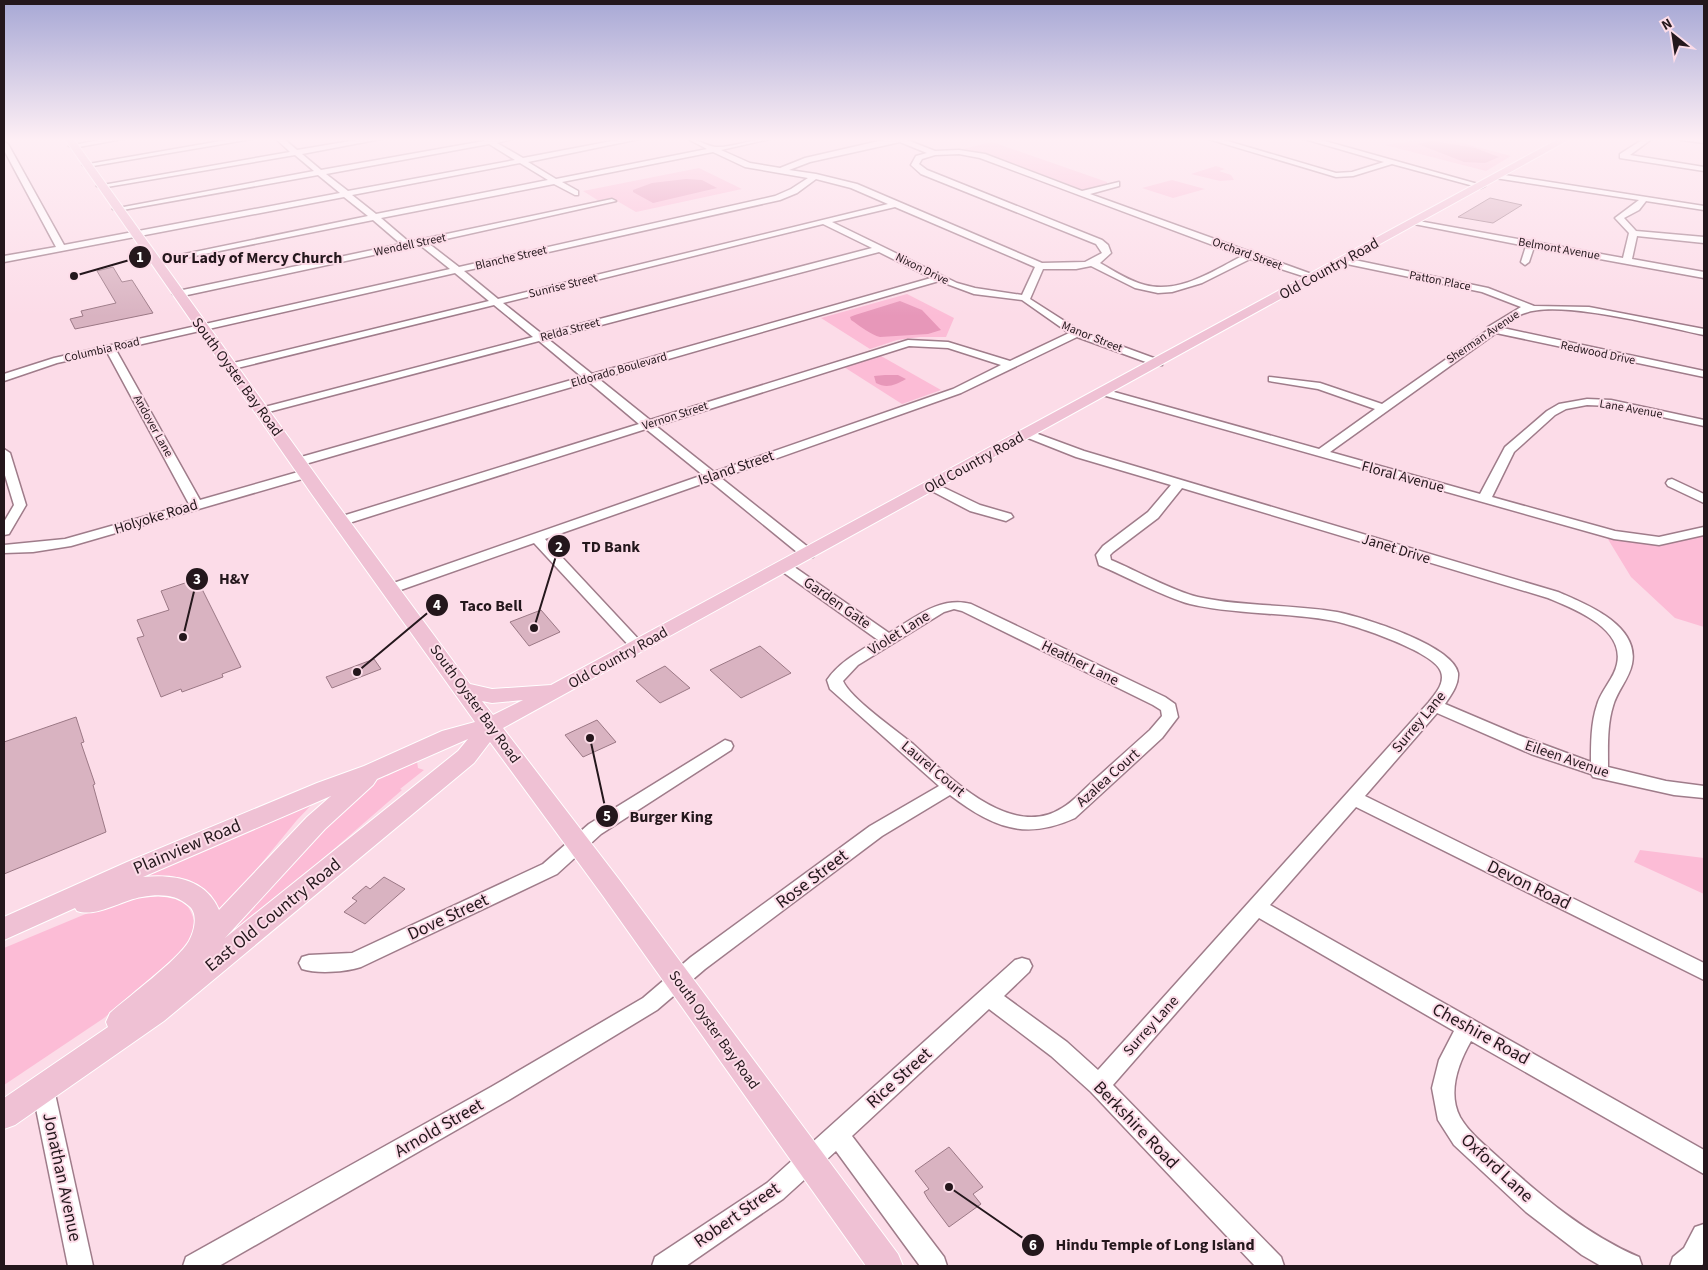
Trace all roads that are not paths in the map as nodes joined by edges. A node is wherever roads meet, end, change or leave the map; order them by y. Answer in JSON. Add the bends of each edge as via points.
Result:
{"nodes":[{"id":1,"x":33,"y":197,"type":"edge"},
{"id":2,"x":109,"y":197,"type":"edge"},
{"id":3,"x":184,"y":197,"type":"edge"},
{"id":4,"x":328,"y":197,"type":"edge"},
{"id":5,"x":349,"y":197,"type":"edge"},
{"id":6,"x":476,"y":197,"type":"edge"},
{"id":7,"x":779,"y":197,"type":"edge"},
{"id":8,"x":881,"y":197,"type":"edge"},
{"id":9,"x":987,"y":197,"type":"edge"},
{"id":10,"x":1095,"y":197,"type":"edge"},
{"id":11,"x":1460,"y":197,"type":"edge"},
{"id":12,"x":1633,"y":197,"type":"edge"},
{"id":13,"x":1644,"y":199,"type":"junction"},
{"id":14,"x":612,"y":201,"type":"dead end"},
{"id":15,"x":897,"y":204,"type":"junction"},
{"id":16,"x":1704,"y":208,"type":"edge"},
{"id":17,"x":118,"y":209,"type":"junction"},
{"id":18,"x":373,"y":218,"type":"junction"},
{"id":19,"x":825,"y":222,"type":"junction"},
{"id":20,"x":1413,"y":223,"type":"junction"},
{"id":21,"x":1633,"y":233,"type":"junction"},
{"id":22,"x":135,"y":234,"type":"junction"},
{"id":23,"x":1704,"y":240,"type":"edge"},
{"id":24,"x":422,"y":242,"type":"junction"},
{"id":25,"x":1531,"y":244,"type":"junction"},
{"id":26,"x":408,"y":245,"type":"junction"},
{"id":27,"x":61,"y":248,"type":"junction"},
{"id":28,"x":879,"y":248,"type":"junction"},
{"id":29,"x":1249,"y":256,"type":"junction"},
{"id":30,"x":4,"y":259,"type":"edge"},
{"id":31,"x":155,"y":261,"type":"junction"},
{"id":32,"x":1345,"y":261,"type":"junction"},
{"id":33,"x":1525,"y":262,"type":"dead end"},
{"id":34,"x":1626,"y":262,"type":"junction"},
{"id":35,"x":1092,"y":263,"type":"junction"},
{"id":36,"x":1040,"y":266,"type":"junction"},
{"id":37,"x":457,"y":270,"type":"junction"},
{"id":38,"x":1704,"y":275,"type":"edge"},
{"id":39,"x":1315,"y":277,"type":"junction"},
{"id":40,"x":940,"y":278,"type":"junction"},
{"id":41,"x":178,"y":294,"type":"junction"},
{"id":42,"x":1025,"y":298,"type":"junction"},
{"id":43,"x":496,"y":302,"type":"junction"},
{"id":44,"x":1532,"y":308,"type":"junction"},
{"id":45,"x":202,"y":328,"type":"junction"},
{"id":46,"x":1492,"y":329,"type":"junction"},
{"id":47,"x":1704,"y":332,"type":"edge"},
{"id":48,"x":1076,"y":333,"type":"junction"},
{"id":49,"x":540,"y":338,"type":"junction"},
{"id":50,"x":110,"y":348,"type":"junction"},
{"id":51,"x":1158,"y":363,"type":"junction"},
{"id":52,"x":1010,"y":365,"type":"junction"},
{"id":53,"x":229,"y":367,"type":"junction"},
{"id":54,"x":1704,"y":374,"type":"edge"},
{"id":55,"x":4,"y":378,"type":"edge"},
{"id":56,"x":590,"y":378,"type":"junction"},
{"id":57,"x":1273,"y":379,"type":"dead end"},
{"id":58,"x":1103,"y":392,"type":"junction"},
{"id":59,"x":1383,"y":408,"type":"junction"},
{"id":60,"x":260,"y":412,"type":"junction"},
{"id":61,"x":1704,"y":423,"type":"edge"},
{"id":62,"x":647,"y":425,"type":"junction"},
{"id":63,"x":1027,"y":434,"type":"junction"},
{"id":64,"x":1319,"y":454,"type":"junction"},
{"id":65,"x":5,"y":459,"type":"edge"},
{"id":66,"x":302,"y":468,"type":"junction"},
{"id":67,"x":712,"y":477,"type":"junction"},
{"id":68,"x":1672,"y":483,"type":"dead end"},
{"id":69,"x":1178,"y":484,"type":"junction"},
{"id":70,"x":932,"y":486,"type":"junction"},
{"id":71,"x":1484,"y":499,"type":"junction"},
{"id":72,"x":1704,"y":499,"type":"edge"},
{"id":73,"x":196,"y":505,"type":"junction"},
{"id":74,"x":1006,"y":517,"type":"dead end"},
{"id":75,"x":341,"y":521,"type":"junction"},
{"id":76,"x":1704,"y":531,"type":"edge"},
{"id":77,"x":4,"y":532,"type":"edge"},
{"id":78,"x":536,"y":538,"type":"junction"},
{"id":79,"x":4,"y":548,"type":"edge"},
{"id":80,"x":808,"y":554,"type":"junction"},
{"id":81,"x":785,"y":567,"type":"junction"},
{"id":82,"x":390,"y":589,"type":"junction"},
{"id":83,"x":986,"y":616,"type":"joint"},
{"id":84,"x":888,"y":640,"type":"junction"},
{"id":85,"x":638,"y":646,"type":"junction"},
{"id":86,"x":562,"y":688,"type":"junction"},
{"id":87,"x":462,"y":689,"type":"junction"},
{"id":88,"x":843,"y":693,"type":"joint"},
{"id":89,"x":1435,"y":706,"type":"junction"},
{"id":90,"x":1170,"y":714,"type":"joint"},
{"id":91,"x":491,"y":726,"type":"junction"},
{"id":92,"x":725,"y":746,"type":"dead end"},
{"id":93,"x":372,"y":772,"type":"junction"},
{"id":94,"x":1599,"y":773,"type":"junction"},
{"id":95,"x":952,"y":786,"type":"junction"},
{"id":96,"x":1704,"y":792,"type":"edge"},
{"id":97,"x":1353,"y":798,"type":"junction"},
{"id":98,"x":1033,"y":824,"type":"joint"},
{"id":99,"x":578,"y":845,"type":"junction"},
{"id":100,"x":1257,"y":907,"type":"junction"},
{"id":101,"x":4,"y":929,"type":"edge"},
{"id":102,"x":4,"y":934,"type":"edge"},
{"id":103,"x":198,"y":950,"type":"junction"},
{"id":104,"x":308,"y":964,"type":"dead end"},
{"id":105,"x":1022,"y":966,"type":"dead end"},
{"id":106,"x":1704,"y":972,"type":"edge"},
{"id":107,"x":678,"y":981,"type":"junction"},
{"id":108,"x":988,"y":996,"type":"junction"},
{"id":109,"x":1468,"y":1027,"type":"junction"},
{"id":110,"x":1099,"y":1085,"type":"junction"},
{"id":111,"x":43,"y":1089,"type":"junction"},
{"id":112,"x":4,"y":1115,"type":"edge"},
{"id":113,"x":837,"y":1134,"type":"junction"},
{"id":114,"x":809,"y":1160,"type":"junction"},
{"id":115,"x":1704,"y":1163,"type":"edge"},
{"id":116,"x":1704,"y":1236,"type":"edge"},
{"id":117,"x":82,"y":1266,"type":"edge"},
{"id":118,"x":195,"y":1266,"type":"edge"},
{"id":119,"x":664,"y":1266,"type":"edge"},
{"id":120,"x":886,"y":1266,"type":"edge"},
{"id":121,"x":934,"y":1266,"type":"edge"},
{"id":122,"x":1272,"y":1266,"type":"edge"},
{"id":123,"x":1630,"y":1266,"type":"edge"},
{"id":124,"x":1682,"y":1266,"type":"edge"}],
"edges":[{"from":1,"to":27,"type":"street"},
{"from":2,"to":17,"type":"main road","name":"South Oyster Bay Road"},
{"from":3,"to":17,"type":"street"},
{"from":4,"to":22,"type":"street"},
{"from":5,"to":18,"type":"street"},
{"from":6,"to":18,"type":"street"},
{"from":7,"to":37,"type":"street","name":"Blanche Street"},
{"from":8,"to":15,"type":"street"},
{"from":9,"to":35,"type":"street","via":[[1099,242],[1107,253]]},
{"from":10,"to":29,"type":"street","name":"Orchard Street"},
{"from":11,"to":20,"type":"main road","name":"Old Country Road"},
{"from":12,"to":13,"type":"street"},
{"from":13,"to":16,"type":"street"},
{"from":13,"to":21,"type":"street","via":[[1619,218]]},
{"from":14,"to":24,"type":"street","name":"Wendell Street"},
{"from":15,"to":19,"type":"street","name":"Sunrise Street"},
{"from":15,"to":36,"type":"street"},
{"from":17,"to":22,"type":"main road","name":"South Oyster Bay Road"},
{"from":18,"to":26,"type":"street"},
{"from":18,"to":31,"type":"street"},
{"from":19,"to":28,"type":"street","name":"Nixon Drive"},
{"from":19,"to":43,"type":"street","name":"Sunrise Street"},
{"from":20,"to":25,"type":"street","name":"Belmont Avenue"},
{"from":20,"to":32,"type":"main road","name":"Old Country Road"},
{"from":21,"to":23,"type":"street"},
{"from":21,"to":34,"type":"street"},
{"from":22,"to":27,"type":"street"},
{"from":22,"to":31,"type":"main road","name":"South Oyster Bay Road"},
{"from":24,"to":26,"type":"street","name":"Wendell Street"},
{"from":24,"to":37,"type":"street"},
{"from":25,"to":33,"type":"street"},
{"from":25,"to":34,"type":"street","name":"Belmont Avenue"},
{"from":26,"to":41,"type":"street","name":"Wendell Street"},
{"from":27,"to":30,"type":"street"},
{"from":28,"to":40,"type":"street","name":"Nixon Drive"},
{"from":28,"to":49,"type":"street","name":"Relda Street"},
{"from":29,"to":35,"type":"street","via":[[1180,288],[1161,290],[1142,287]]},
{"from":29,"to":39,"type":"street","name":"Orchard Street"},
{"from":31,"to":41,"type":"main road","name":"South Oyster Bay Road"},
{"from":32,"to":39,"type":"main road","name":"Old Country Road"},
{"from":32,"to":44,"type":"street","name":"Patton Place","via":[[1485,290]]},
{"from":34,"to":38,"type":"street","name":"Belmont Avenue"},
{"from":35,"to":36,"type":"street","via":[[1074,267]]},
{"from":36,"to":42,"type":"street"},
{"from":37,"to":43,"type":"street"},
{"from":37,"to":45,"type":"street","name":"Blanche Street"},
{"from":39,"to":51,"type":"main road","name":"Old Country Road"},
{"from":40,"to":42,"type":"street","name":"Nixon Drive","via":[[974,291]]},
{"from":40,"to":56,"type":"street","name":"Eldorado Boulevard"},
{"from":41,"to":45,"type":"main road","name":"South Oyster Bay Road"},
{"from":42,"to":48,"type":"street","name":"Manor Street"},
{"from":43,"to":49,"type":"street"},
{"from":43,"to":53,"type":"street","name":"Sunrise Street"},
{"from":44,"to":46,"type":"street","name":"Sherman Avenue","via":[[1514,314]]},
{"from":44,"to":47,"type":"street","name":"Sherman Avenue","via":[[1597,312]]},
{"from":45,"to":50,"type":"street","name":"Columbia Road"},
{"from":45,"to":53,"type":"main road","name":"South Oyster Bay Road"},
{"from":46,"to":54,"type":"street","name":"Redwood Drive"},
{"from":46,"to":59,"type":"street","name":"Sherman Avenue"},
{"from":48,"to":51,"type":"street","name":"Manor Street"},
{"from":48,"to":52,"type":"street","name":"Island Street"},
{"from":49,"to":56,"type":"street"},
{"from":49,"to":60,"type":"street","name":"Relda Street"},
{"from":50,"to":55,"type":"street","name":"Columbia Road","via":[[40,365]]},
{"from":50,"to":73,"type":"street","name":"Andover Lane"},
{"from":51,"to":58,"type":"main road","name":"Old Country Road"},
{"from":52,"to":62,"type":"street","name":"Vernon Street","via":[[956,345],[908,344]]},
{"from":52,"to":67,"type":"street","name":"Island Street","via":[[957,391]]},
{"from":53,"to":60,"type":"main road","name":"South Oyster Bay Road"},
{"from":56,"to":62,"type":"street"},
{"from":56,"to":66,"type":"street","name":"Eldorado Boulevard"},
{"from":57,"to":59,"type":"street","via":[[1320,386]]},
{"from":58,"to":63,"type":"main road","name":"Old Country Road"},
{"from":58,"to":64,"type":"street","name":"Floral Avenue"},
{"from":59,"to":64,"type":"street","name":"Sherman Avenue"},
{"from":60,"to":66,"type":"main road","name":"South Oyster Bay Road"},
{"from":61,"to":71,"type":"street","name":"Lane Avenue","via":[[1611,403],[1562,406],[1509,450]]},
{"from":62,"to":67,"type":"street"},
{"from":62,"to":75,"type":"street","name":"Vernon Street"},
{"from":63,"to":69,"type":"street","name":"Janet Drive"},
{"from":63,"to":70,"type":"main road","name":"Old Country Road"},
{"from":64,"to":71,"type":"street","name":"Floral Avenue"},
{"from":65,"to":77,"type":"street","via":[[20,505]]},
{"from":66,"to":73,"type":"street","name":"Holyoke Road"},
{"from":66,"to":75,"type":"main road","name":"South Oyster Bay Road"},
{"from":67,"to":78,"type":"street","name":"Island Street"},
{"from":67,"to":80,"type":"street"},
{"from":68,"to":72,"type":"street"},
{"from":69,"to":89,"type":"street","name":"Surrey Lane","via":[[1147,521],[1108,549],[1103,555],[1104,562],[1192,600],[1338,618],[1415,642],[1439,657],[1450,674],[1448,686]]},
{"from":69,"to":94,"type":"street","name":"Janet Drive","via":[[1553,595],[1592,613],[1616,633],[1626,653],[1625,664],[1605,706]]},
{"from":70,"to":74,"type":"street","via":[[975,508]]},
{"from":70,"to":80,"type":"main road","name":"Old Country Road"},
{"from":71,"to":76,"type":"street","name":"Floral Avenue","via":[[1639,539],[1659,541]]},
{"from":73,"to":79,"type":"street","name":"Holyoke Road","via":[[50,546]]},
{"from":75,"to":82,"type":"main road","name":"South Oyster Bay Road"},
{"from":78,"to":82,"type":"street","name":"Island Street"},
{"from":78,"to":85,"type":"street"},
{"from":80,"to":81,"type":"main road","name":"Old Country Road"},
{"from":81,"to":84,"type":"street","name":"Garden Gate"},
{"from":81,"to":85,"type":"main road","name":"Old Country Road"},
{"from":82,"to":87,"type":"main road","name":"South Oyster Bay Road"},
{"from":83,"to":84,"type":"street","name":"Violet Lane","via":[[966,607],[946,606]]},
{"from":83,"to":90,"type":"street","name":"Heather Lane","via":[[1159,701],[1169,708]]},
{"from":84,"to":88,"type":"street","name":"Violet Lane","via":[[841,672],[835,680]]},
{"from":85,"to":86,"type":"main road","name":"Old Country Road"},
{"from":86,"to":87,"type":"main road","via":[[492,696]]},
{"from":86,"to":91,"type":"main road","name":"Old Country Road"},
{"from":87,"to":91,"type":"main road","name":"South Oyster Bay Road"},
{"from":88,"to":95,"type":"street","name":"Laurel Court"},
{"from":89,"to":94,"type":"street","name":"Eileen Avenue"},
{"from":89,"to":97,"type":"street","name":"Surrey Lane"},
{"from":90,"to":98,"type":"street","name":"Azalea Court","via":[[1156,734],[1069,813],[1052,821]]},
{"from":91,"to":93,"type":"main road","name":"Old Country Road","via":[[450,736]]},
{"from":91,"to":99,"type":"main road","name":"South Oyster Bay Road"},
{"from":91,"to":111,"type":"main road","name":"East Old Country Road","via":[[466,757],[162,1006]]},
{"from":92,"to":99,"type":"street","name":"Dove Street","via":[[594,829]]},
{"from":93,"to":101,"type":"main road","name":"Plainview Road","via":[[136,869]]},
{"from":93,"to":103,"type":"main road","name":"East Old Country Road","via":[[316,823]]},
{"from":94,"to":96,"type":"street","name":"Eileen Avenue","via":[[1687,792]]},
{"from":95,"to":98,"type":"street","name":"Laurel Court","via":[[998,818]]},
{"from":95,"to":107,"type":"street","name":"Rose Street","via":[[876,831]]},
{"from":97,"to":100,"type":"street","name":"Surrey Lane"},
{"from":97,"to":106,"type":"street","name":"Devon Road"},
{"from":99,"to":104,"type":"street","name":"Dove Street","via":[[550,869],[354,961]]},
{"from":99,"to":107,"type":"main road","name":"South Oyster Bay Road"},
{"from":100,"to":109,"type":"street","name":"Cheshire Road"},
{"from":100,"to":110,"type":"street","name":"Surrey Lane"},
{"from":102,"to":103,"type":"main road","via":[[105,897],[149,886],[174,887],[194,895],[207,912],[206,932]]},
{"from":103,"to":111,"type":"main road","name":"East Old Country Road","via":[[160,988]]},
{"from":105,"to":108,"type":"street","name":"Rice Street"},
{"from":107,"to":114,"type":"main road","name":"South Oyster Bay Road"},
{"from":107,"to":118,"type":"street","name":"Arnold Street","via":[[650,1004],[499,1094]]},
{"from":108,"to":110,"type":"street","name":"Berkshire Road","via":[[1059,1049]]},
{"from":108,"to":113,"type":"street","name":"Rice Street"},
{"from":109,"to":115,"type":"street","name":"Cheshire Road"},
{"from":109,"to":123,"type":"street","name":"Oxford Lane","via":[[1453,1051],[1446,1072],[1444,1096],[1451,1123],[1472,1149],[1520,1192],[1598,1252]]},
{"from":110,"to":122,"type":"street","name":"Berkshire Road"},
{"from":111,"to":112,"type":"main road","name":"East Old Country Road"},
{"from":111,"to":117,"type":"street","name":"Jonathan Avenue"},
{"from":113,"to":114,"type":"street","name":"Rice Street"},
{"from":113,"to":121,"type":"street"},
{"from":114,"to":119,"type":"street","name":"Robert Street","via":[[775,1191]]},
{"from":114,"to":120,"type":"main road","name":"South Oyster Bay Road"},
{"from":116,"to":124,"type":"street","via":[[1693,1257]]}]}
